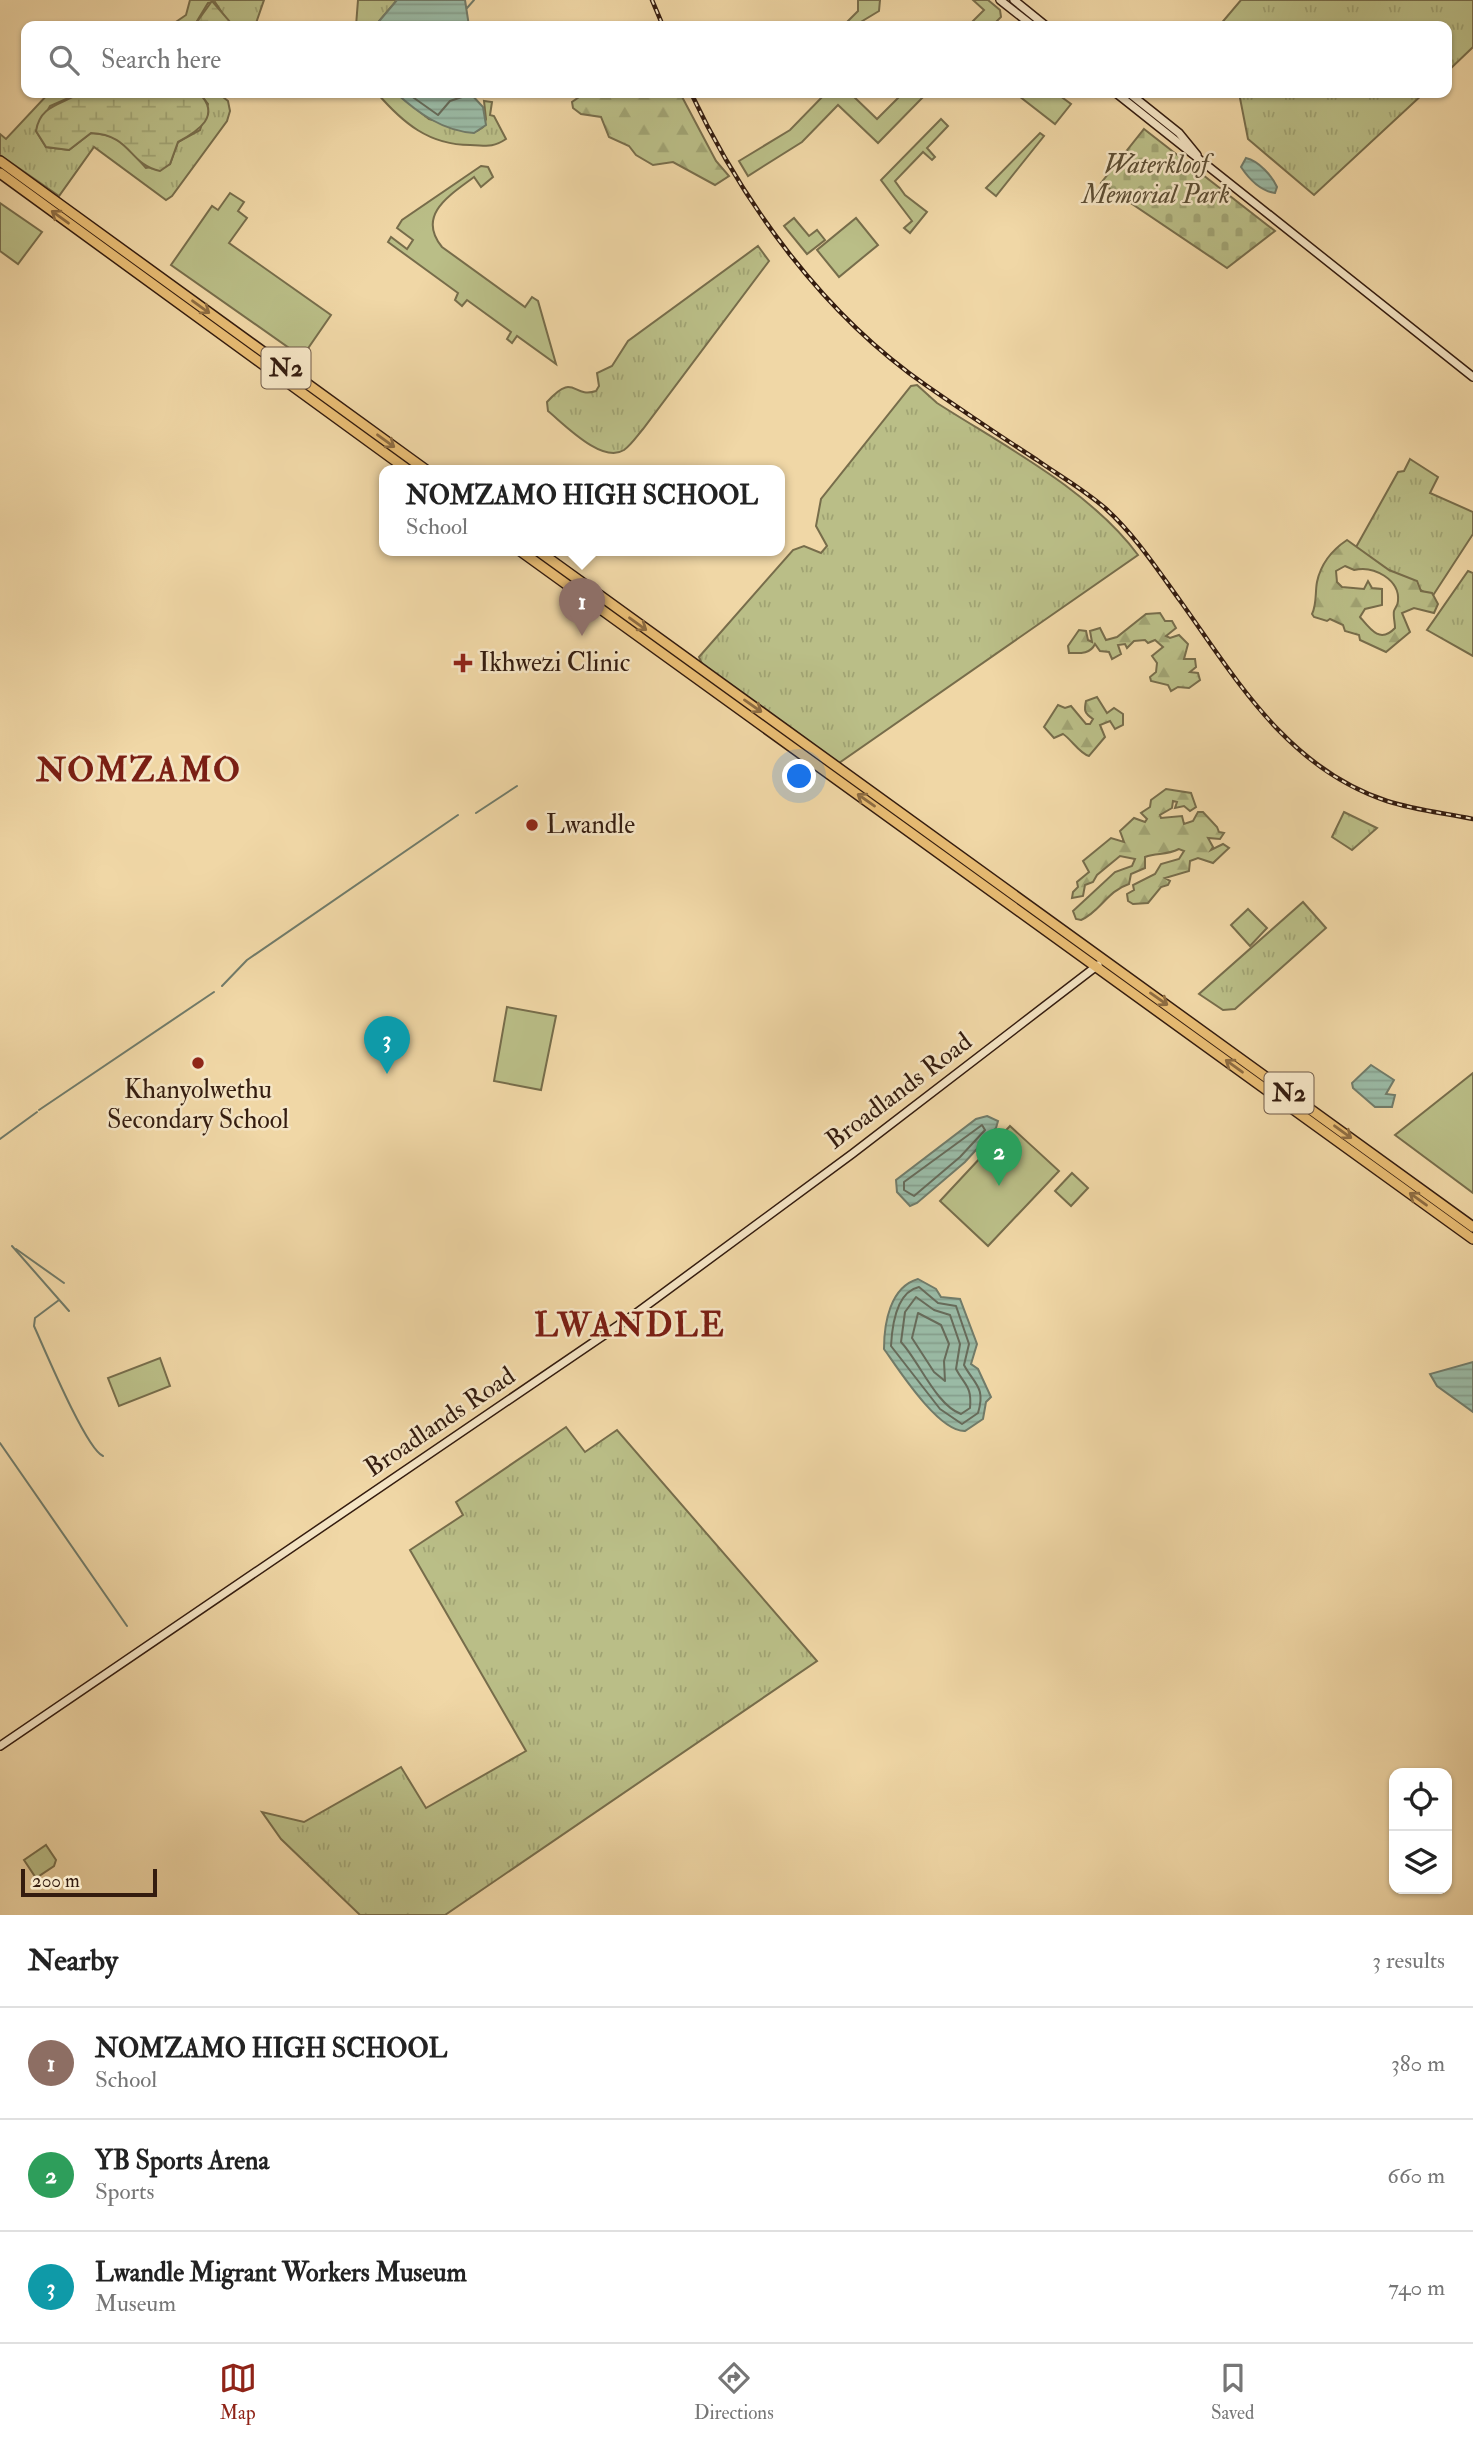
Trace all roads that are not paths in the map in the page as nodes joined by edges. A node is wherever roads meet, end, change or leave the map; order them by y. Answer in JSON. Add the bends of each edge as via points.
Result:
{"nodes":[{"id":1,"x":1000,"y":0,"type":"edge"},
{"id":2,"x":1014,"y":0,"type":"edge"},
{"id":3,"x":1026,"y":21,"type":"edge"},
{"id":4,"x":1040,"y":21,"type":"edge"},
{"id":5,"x":1122,"y":98,"type":"edge"},
{"id":6,"x":1135,"y":98,"type":"edge"},
{"id":7,"x":0,"y":161,"type":"edge"},
{"id":8,"x":1205,"y":163,"type":"junction"},
{"id":9,"x":0,"y":173,"type":"edge"},
{"id":10,"x":1473,"y":377,"type":"edge"},
{"id":11,"x":401,"y":465,"type":"edge"},
{"id":12,"x":419,"y":465,"type":"edge"},
{"id":13,"x":527,"y":556,"type":"edge"},
{"id":14,"x":545,"y":556,"type":"edge"},
{"id":15,"x":1103,"y":960,"type":"junction"},
{"id":16,"x":1096,"y":967,"type":"junction"},
{"id":17,"x":1473,"y":1227,"type":"edge"},
{"id":18,"x":1473,"y":1239,"type":"edge"},
{"id":19,"x":0,"y":1746,"type":"edge"}],
"edges":[{"from":1,"to":3,"type":"main road"},
{"from":2,"to":4,"type":"main road"},
{"from":5,"to":8,"type":"main road"},
{"from":6,"to":8,"type":"main road","via":[[1179,133]]},
{"from":7,"to":12,"type":"highway","number":"N2","one_way":true},
{"from":8,"to":10,"type":"main road"},
{"from":11,"to":9,"type":"highway","number":"N2","one_way":true},
{"from":16,"to":13,"type":"highway","number":"N2","one_way":true},
{"from":14,"to":15,"type":"highway","number":"N2","one_way":true},
{"from":15,"to":16,"type":"main road","name":"Broadlands Road"},
{"from":15,"to":17,"type":"highway","number":"N2","one_way":true},
{"from":18,"to":16,"type":"highway","number":"N2","one_way":true},
{"from":16,"to":19,"type":"main road","name":"Broadlands Road","via":[[635,1314]]}]}
